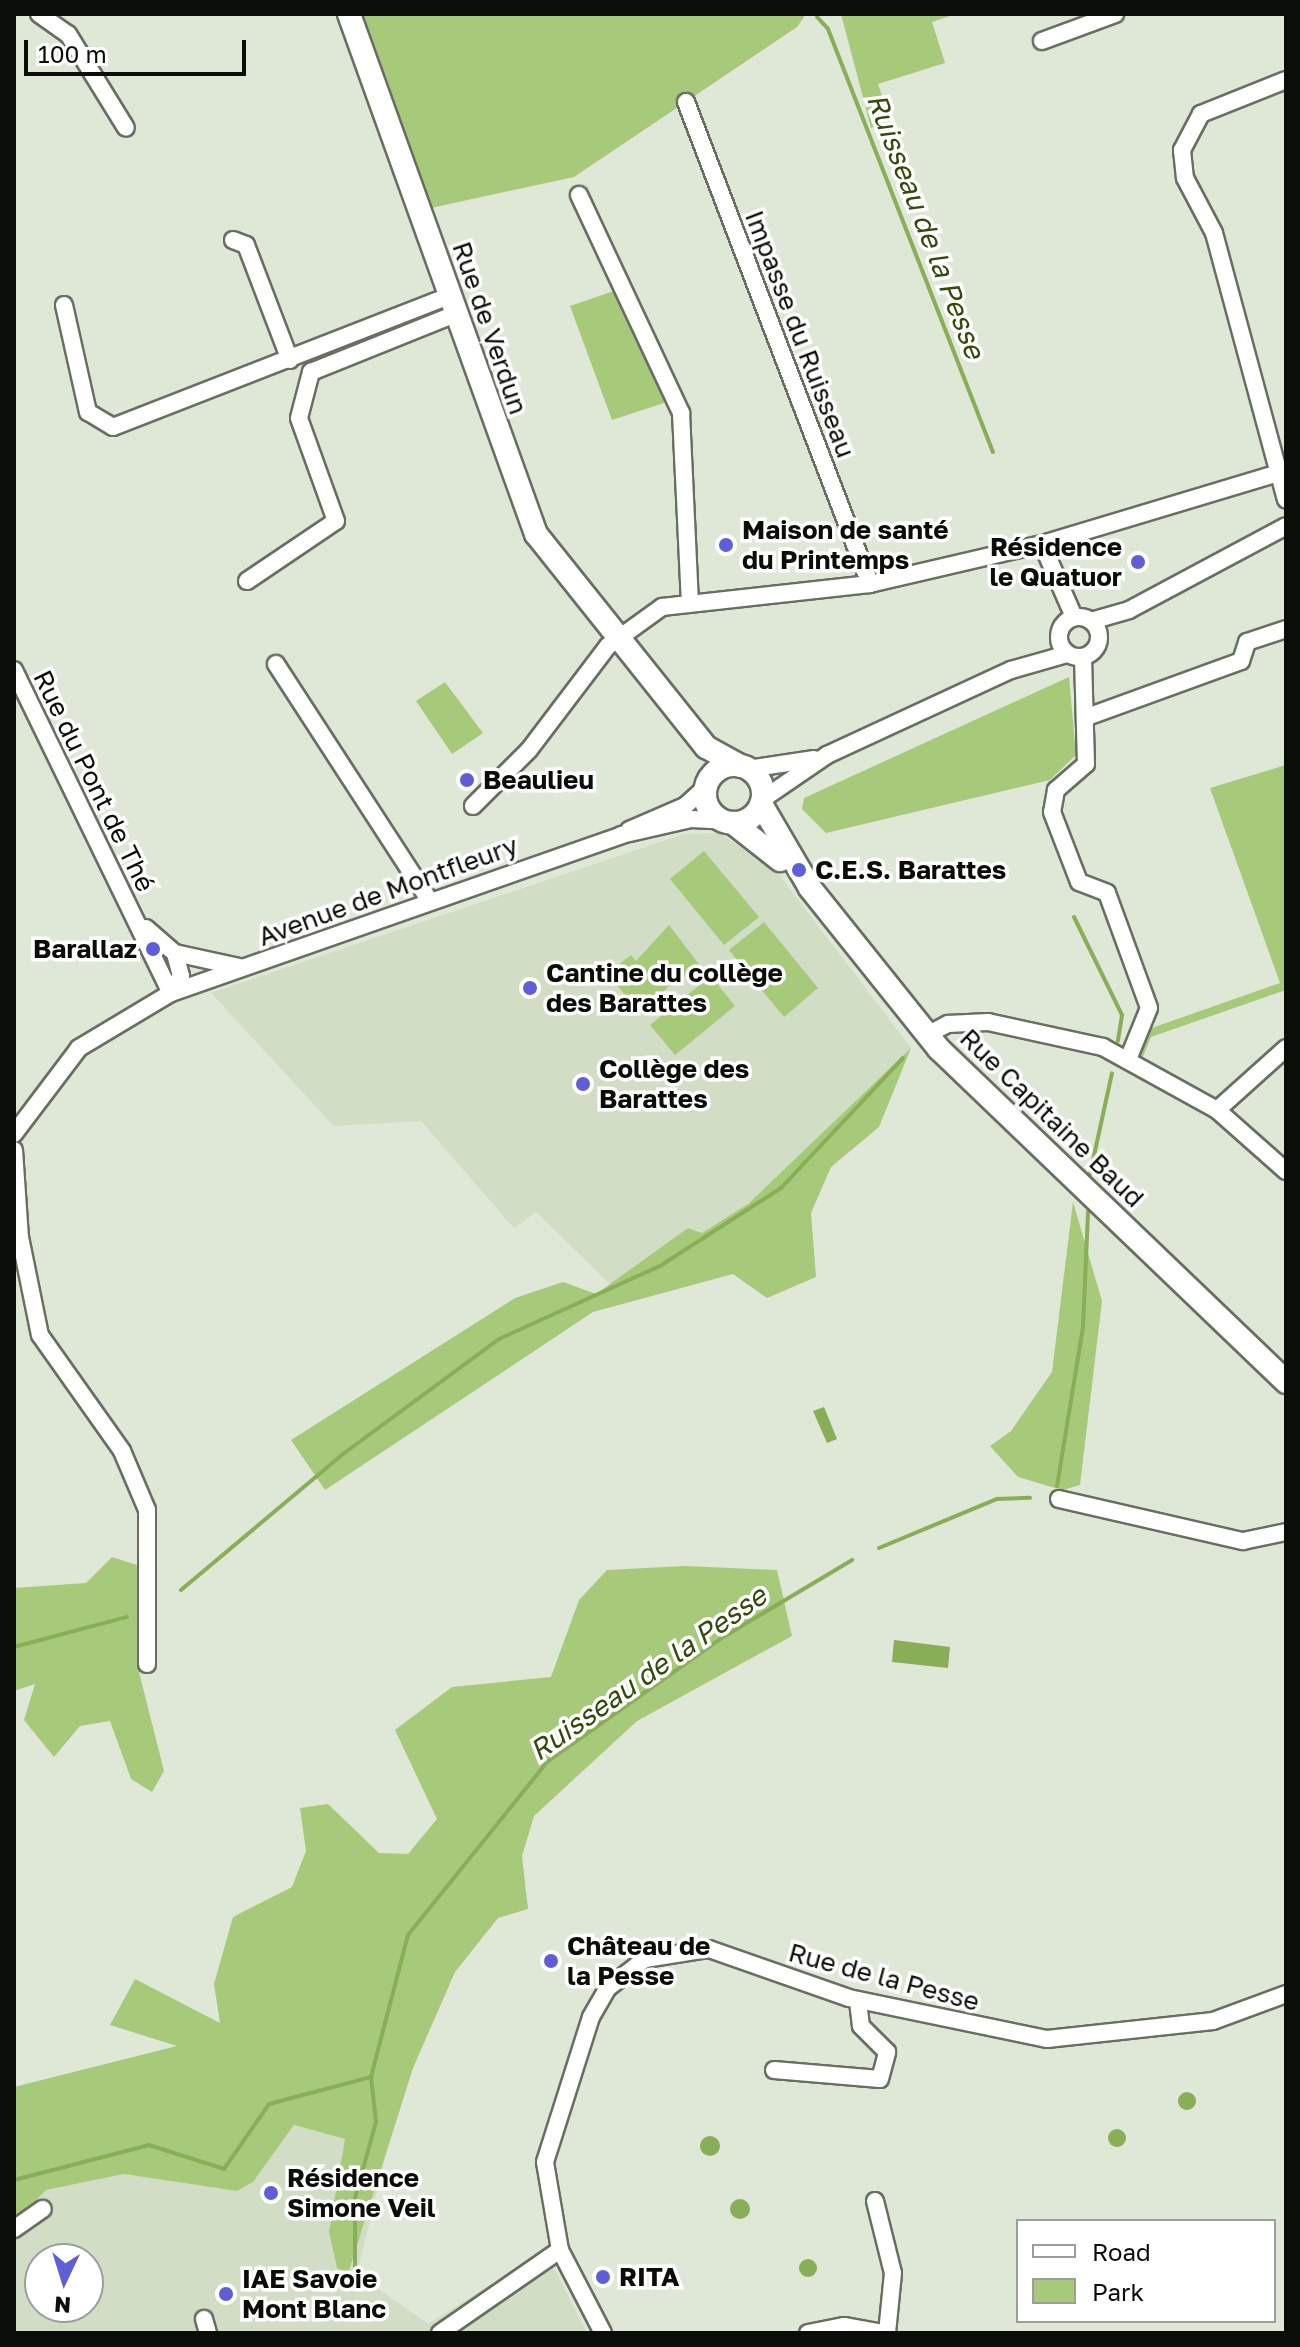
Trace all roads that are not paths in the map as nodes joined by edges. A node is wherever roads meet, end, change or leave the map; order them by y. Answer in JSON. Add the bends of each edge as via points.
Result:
{"nodes":[{"id":1,"x":39,"y":14,"type":"edge"},
{"id":2,"x":349,"y":14,"type":"edge"},
{"id":3,"x":1115,"y":14,"type":"edge"},
{"id":4,"x":1042,"y":41,"type":"dead end"},
{"id":5,"x":1286,"y":80,"type":"edge"},
{"id":6,"x":686,"y":102,"type":"dead end"},
{"id":7,"x":126,"y":128,"type":"dead end"},
{"id":8,"x":579,"y":195,"type":"dead end"},
{"id":9,"x":233,"y":240,"type":"dead end"},
{"id":10,"x":455,"y":304,"type":"junction"},
{"id":11,"x":64,"y":305,"type":"dead end"},
{"id":12,"x":290,"y":360,"type":"junction"},
{"id":13,"x":1283,"y":472,"type":"edge"},
{"id":14,"x":1286,"y":499,"type":"edge"},
{"id":15,"x":1286,"y":526,"type":"edge"},
{"id":16,"x":1042,"y":544,"type":"junction"},
{"id":17,"x":247,"y":581,"type":"dead end"},
{"id":18,"x":870,"y":584,"type":"junction"},
{"id":19,"x":690,"y":601,"type":"junction"},
{"id":20,"x":1129,"y":610,"type":"junction"},
{"id":21,"x":1082,"y":619,"type":"junction"},
{"id":22,"x":1286,"y":629,"type":"edge"},
{"id":23,"x":1058,"y":639,"type":"junction"},
{"id":24,"x":616,"y":640,"type":"junction"},
{"id":25,"x":1099,"y":642,"type":"junction"},
{"id":26,"x":1075,"y":656,"type":"junction"},
{"id":27,"x":276,"y":664,"type":"dead end"},
{"id":28,"x":14,"y":670,"type":"edge"},
{"id":29,"x":1011,"y":670,"type":"junction"},
{"id":30,"x":1087,"y":717,"type":"junction"},
{"id":31,"x":827,"y":755,"type":"junction"},
{"id":32,"x":744,"y":768,"type":"junction"},
{"id":33,"x":708,"y":784,"type":"junction"},
{"id":34,"x":762,"y":801,"type":"junction"},
{"id":35,"x":473,"y":806,"type":"dead end"},
{"id":36,"x":729,"y":822,"type":"junction"},
{"id":37,"x":621,"y":835,"type":"junction"},
{"id":38,"x":810,"y":888,"type":"junction"},
{"id":39,"x":430,"y":901,"type":"junction"},
{"id":40,"x":130,"y":913,"type":"junction"},
{"id":41,"x":175,"y":953,"type":"junction"},
{"id":42,"x":244,"y":968,"type":"junction"},
{"id":43,"x":161,"y":969,"type":"junction"},
{"id":44,"x":171,"y":993,"type":"junction"},
{"id":45,"x":147,"y":1005,"type":"junction"},
{"id":46,"x":927,"y":1035,"type":"junction"},
{"id":47,"x":1286,"y":1048,"type":"edge"},
{"id":48,"x":1133,"y":1059,"type":"junction"},
{"id":49,"x":1217,"y":1110,"type":"junction"},
{"id":50,"x":14,"y":1134,"type":"edge"},
{"id":51,"x":14,"y":1150,"type":"edge"},
{"id":52,"x":1286,"y":1171,"type":"edge"},
{"id":53,"x":1282,"y":1376,"type":"edge"},
{"id":54,"x":1059,"y":1499,"type":"dead end"},
{"id":55,"x":1286,"y":1532,"type":"edge"},
{"id":56,"x":147,"y":1664,"type":"dead end"},
{"id":57,"x":1286,"y":1994,"type":"edge"},
{"id":58,"x":858,"y":2000,"type":"junction"},
{"id":59,"x":774,"y":2070,"type":"dead end"},
{"id":60,"x":875,"y":2201,"type":"dead end"},
{"id":61,"x":43,"y":2209,"type":"dead end"},
{"id":62,"x":14,"y":2229,"type":"edge"},
{"id":63,"x":560,"y":2250,"type":"junction"},
{"id":64,"x":440,"y":2333,"type":"edge"},
{"id":65,"x":603,"y":2333,"type":"edge"},
{"id":66,"x":808,"y":2333,"type":"edge"},
{"id":67,"x":884,"y":2333,"type":"edge"}],
"edges":[{"from":1,"to":7,"type":"street","via":[[68,34]]},
{"from":2,"to":10,"type":"main road","name":"Rue de Verdun"},
{"from":3,"to":4,"type":"street"},
{"from":5,"to":13,"type":"street","via":[[1201,114],[1182,150],[1185,178],[1214,233]]},
{"from":6,"to":18,"type":"street","name":"Impasse du Ruisseau"},
{"from":8,"to":19,"type":"street","via":[[681,413]]},
{"from":9,"to":12,"type":"street","via":[[246,245]]},
{"from":10,"to":12,"type":"street"},
{"from":10,"to":17,"type":"street","via":[[311,372],[299,418],[336,521]]},
{"from":10,"to":24,"type":"main road","name":"Rue de Verdun","via":[[536,534]]},
{"from":11,"to":12,"type":"street","via":[[88,412],[113,427]]},
{"from":13,"to":14,"type":"street"},
{"from":13,"to":16,"type":"street"},
{"from":15,"to":20,"type":"street"},
{"from":16,"to":18,"type":"street"},
{"from":16,"to":21,"type":"street"},
{"from":18,"to":19,"type":"street"},
{"from":19,"to":24,"type":"street","via":[[662,607]]},
{"from":20,"to":21,"type":"street"},
{"from":20,"to":25,"type":"street"},
{"from":21,"to":23,"type":"street"},
{"from":21,"to":25,"type":"street"},
{"from":22,"to":30,"type":"street","via":[[1247,642],[1241,661]]},
{"from":23,"to":26,"type":"street"},
{"from":23,"to":29,"type":"street"},
{"from":24,"to":32,"type":"main road","name":"Rue de Verdun","via":[[706,747]]},
{"from":24,"to":33,"type":"main road","name":"Rue de Verdun"},
{"from":24,"to":35,"type":"street","via":[[529,750]]},
{"from":25,"to":26,"type":"street"},
{"from":26,"to":29,"type":"street"},
{"from":26,"to":30,"type":"street"},
{"from":27,"to":39,"type":"street"},
{"from":28,"to":40,"type":"street","name":"Rue du Pont de Thé"},
{"from":29,"to":31,"type":"street"},
{"from":30,"to":48,"type":"street","via":[[1086,764],[1056,790],[1052,812],[1079,882],[1107,893],[1149,1008]]},
{"from":31,"to":32,"type":"street"},
{"from":31,"to":34,"type":"street"},
{"from":32,"to":33,"type":"main road"},
{"from":32,"to":34,"type":"main road","name":"Rue Capitaine Baud"},
{"from":33,"to":36,"type":"main road","name":"Rue de Verdun","via":[[709,808]]},
{"from":33,"to":37,"type":"street","name":"Avenue de Montfleury","via":[[685,806]]},
{"from":34,"to":36,"type":"main road"},
{"from":34,"to":38,"type":"main road","name":"Rue Capitaine Baud"},
{"from":36,"to":37,"type":"street","name":"Avenue de Montfleury","via":[[691,819]]},
{"from":36,"to":38,"type":"main road","name":"Rue Capitaine Baud"},
{"from":37,"to":39,"type":"street","name":"Avenue de Montfleury"},
{"from":38,"to":46,"type":"main road","name":"Rue Capitaine Baud"},
{"from":39,"to":42,"type":"street","name":"Avenue de Montfleury"},
{"from":40,"to":41,"type":"street","name":"Rue du Pont de Thé"},
{"from":40,"to":43,"type":"street","name":"Rue du Pont de Thé"},
{"from":41,"to":42,"type":"street","name":"Rue du Pont de Thé"},
{"from":41,"to":44,"type":"street","via":[[181,976]]},
{"from":42,"to":44,"type":"street","name":"Avenue de Montfleury"},
{"from":43,"to":44,"type":"street","name":"Rue du Pont de Thé"},
{"from":43,"to":45,"type":"street"},
{"from":44,"to":45,"type":"street","name":"Avenue de Montfleury"},
{"from":45,"to":50,"type":"street","name":"Avenue de Montfleury","via":[[79,1048]]},
{"from":46,"to":48,"type":"street","via":[[957,1022],[1003,1024]]},
{"from":46,"to":53,"type":"main road","name":"Rue Capitaine Baud"},
{"from":47,"to":49,"type":"street"},
{"from":48,"to":49,"type":"street"},
{"from":49,"to":52,"type":"street"},
{"from":51,"to":56,"type":"street","via":[[20,1237],[40,1335],[122,1451],[147,1510]]},
{"from":54,"to":55,"type":"street","via":[[1243,1541]]},
{"from":57,"to":58,"type":"street","name":"Rue de la Pesse","via":[[1213,2021],[1047,2039]]},
{"from":58,"to":59,"type":"street","via":[[861,2026],[887,2052],[880,2079]]},
{"from":58,"to":63,"type":"street","name":"Rue de la Pesse","via":[[698,1947],[657,1954],[619,1978],[591,2017],[549,2134],[546,2195]]},
{"from":60,"to":67,"type":"street","via":[[893,2266]]},
{"from":61,"to":62,"type":"street"},
{"from":63,"to":64,"type":"street"},
{"from":63,"to":65,"type":"street","name":"Rue de la Pesse"},
{"from":66,"to":67,"type":"street","via":[[844,2326]]}]}
